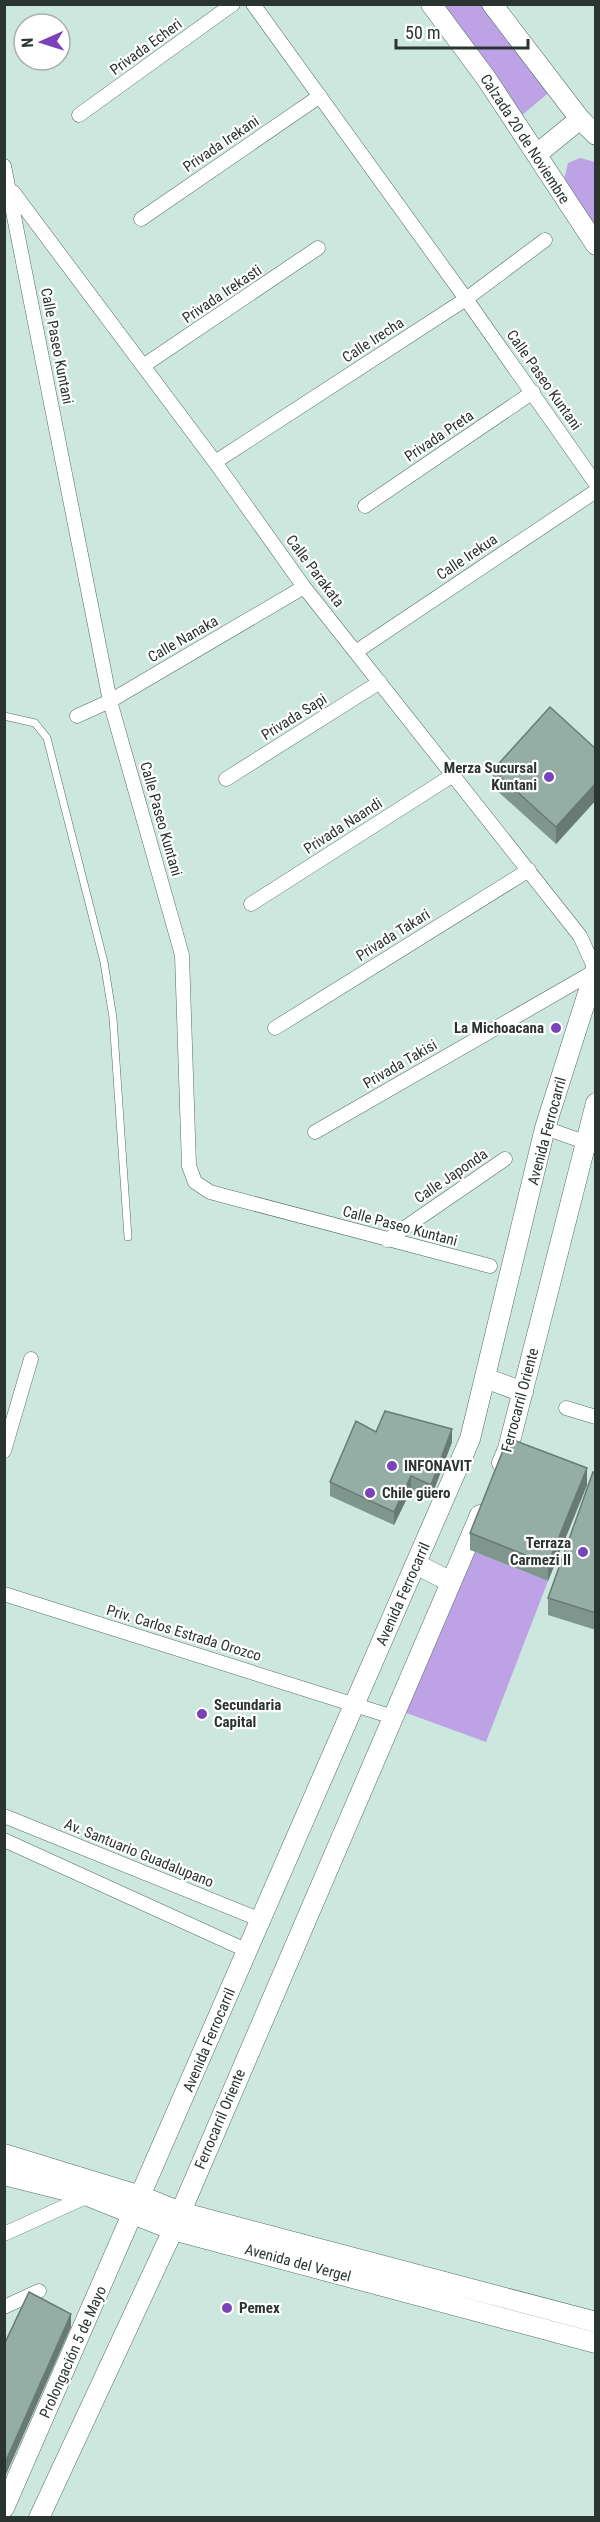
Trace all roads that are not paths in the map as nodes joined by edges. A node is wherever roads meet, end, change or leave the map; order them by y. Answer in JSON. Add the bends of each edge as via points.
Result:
{"nodes":[{"id":1,"x":233,"y":4,"type":"edge"},
{"id":2,"x":253,"y":4,"type":"edge"},
{"id":3,"x":431,"y":4,"type":"edge"},
{"id":4,"x":492,"y":4,"type":"edge"},
{"id":5,"x":320,"y":96,"type":"junction"},
{"id":6,"x":79,"y":116,"type":"dead end"},
{"id":7,"x":580,"y":118,"type":"junction"},
{"id":8,"x":596,"y":135,"type":"edge"},
{"id":9,"x":537,"y":154,"type":"junction"},
{"id":10,"x":4,"y":166,"type":"edge"},
{"id":11,"x":9,"y":188,"type":"junction"},
{"id":12,"x":141,"y":219,"type":"dead end"},
{"id":13,"x":545,"y":240,"type":"dead end"},
{"id":14,"x":596,"y":245,"type":"edge"},
{"id":15,"x":318,"y":248,"type":"dead end"},
{"id":16,"x":466,"y":299,"type":"junction"},
{"id":17,"x":143,"y":366,"type":"junction"},
{"id":18,"x":532,"y":392,"type":"junction"},
{"id":19,"x":215,"y":462,"type":"junction"},
{"id":20,"x":596,"y":484,"type":"edge"},
{"id":21,"x":596,"y":491,"type":"edge"},
{"id":22,"x":365,"y":506,"type":"dead end"},
{"id":23,"x":304,"y":587,"type":"junction"},
{"id":24,"x":357,"y":651,"type":"junction"},
{"id":25,"x":380,"y":682,"type":"junction"},
{"id":26,"x":110,"y":701,"type":"junction"},
{"id":27,"x":4,"y":716,"type":"edge"},
{"id":28,"x":77,"y":716,"type":"dead end"},
{"id":29,"x":453,"y":775,"type":"junction"},
{"id":30,"x":226,"y":779,"type":"dead end"},
{"id":31,"x":529,"y":870,"type":"junction"},
{"id":32,"x":251,"y":904,"type":"dead end"},
{"id":33,"x":595,"y":970,"type":"edge"},
{"id":34,"x":275,"y":1028,"type":"dead end"},
{"id":35,"x":596,"y":1103,"type":"edge"},
{"id":36,"x":545,"y":1128,"type":"junction"},
{"id":37,"x":315,"y":1132,"type":"dead end"},
{"id":38,"x":591,"y":1144,"type":"edge"},
{"id":39,"x":505,"y":1159,"type":"dead end"},
{"id":40,"x":128,"y":1237,"type":"dead end"},
{"id":41,"x":387,"y":1240,"type":"junction"},
{"id":42,"x":490,"y":1266,"type":"dead end"},
{"id":43,"x":31,"y":1359,"type":"dead end"},
{"id":44,"x":485,"y":1378,"type":"junction"},
{"id":45,"x":523,"y":1392,"type":"junction"},
{"id":46,"x":566,"y":1408,"type":"dead end"},
{"id":47,"x":596,"y":1417,"type":"edge"},
{"id":48,"x":4,"y":1451,"type":"edge"},
{"id":49,"x":495,"y":1480,"type":"edge"},
{"id":50,"x":486,"y":1500,"type":"edge"},
{"id":51,"x":416,"y":1564,"type":"junction"},
{"id":52,"x":451,"y":1582,"type":"junction"},
{"id":53,"x":4,"y":1594,"type":"edge"},
{"id":54,"x":354,"y":1704,"type":"junction"},
{"id":55,"x":393,"y":1717,"type":"junction"},
{"id":56,"x":6,"y":1821,"type":"edge"},
{"id":57,"x":4,"y":1840,"type":"edge"},
{"id":58,"x":158,"y":1894,"type":"junction"},
{"id":59,"x":261,"y":1920,"type":"junction"},
{"id":60,"x":248,"y":1952,"type":"junction"},
{"id":61,"x":4,"y":2154,"type":"edge"},
{"id":62,"x":4,"y":2175,"type":"edge"},
{"id":63,"x":88,"y":2196,"type":"junction"},
{"id":64,"x":141,"y":2196,"type":"junction"},
{"id":65,"x":133,"y":2214,"type":"junction"},
{"id":66,"x":177,"y":2221,"type":"junction"},
{"id":67,"x":4,"y":2234,"type":"edge"},
{"id":68,"x":39,"y":2291,"type":"dead end"},
{"id":69,"x":4,"y":2307,"type":"edge"},
{"id":70,"x":596,"y":2322,"type":"edge"},
{"id":71,"x":596,"y":2343,"type":"edge"},
{"id":72,"x":4,"y":2508,"type":"edge"},
{"id":73,"x":39,"y":2517,"type":"edge"}],
"edges":[{"from":1,"to":6,"type":"street","name":"Privada Echeri"},
{"from":2,"to":5,"type":"street","name":"Calle Paseo Kuntani"},
{"from":3,"to":9,"type":"main road","name":"Calzada 20 de Noviembre"},
{"from":4,"to":7,"type":"main road"},
{"from":5,"to":12,"type":"street","name":"Privada Irekani"},
{"from":5,"to":16,"type":"street","name":"Calle Paseo Kuntani"},
{"from":7,"to":8,"type":"main road"},
{"from":7,"to":9,"type":"main road"},
{"from":9,"to":14,"type":"main road","name":"Calzada 20 de Noviembre"},
{"from":10,"to":11,"type":"street","name":"Calle Paseo Kuntani"},
{"from":11,"to":17,"type":"street","name":"Calle Parakata"},
{"from":11,"to":26,"type":"street","name":"Calle Paseo Kuntani"},
{"from":13,"to":16,"type":"street","name":"Calle Irecha"},
{"from":15,"to":17,"type":"street","name":"Privada Irekasti"},
{"from":16,"to":18,"type":"street","name":"Calle Paseo Kuntani"},
{"from":16,"to":19,"type":"street","name":"Calle Irecha"},
{"from":17,"to":19,"type":"street","name":"Calle Parakata"},
{"from":18,"to":20,"type":"street","name":"Calle Paseo Kuntani"},
{"from":18,"to":22,"type":"street","name":"Privada Preta"},
{"from":19,"to":23,"type":"street","name":"Calle Parakata"},
{"from":21,"to":24,"type":"street","name":"Calle Irekua"},
{"from":23,"to":24,"type":"street","name":"Calle Parakata"},
{"from":23,"to":26,"type":"street","name":"Calle Nanaka"},
{"from":24,"to":25,"type":"street","name":"Calle Parakata"},
{"from":25,"to":29,"type":"street","name":"Calle Parakata"},
{"from":25,"to":30,"type":"street","name":"Privada Sapi"},
{"from":26,"to":28,"type":"street","name":"Calle Nanaka"},
{"from":26,"to":41,"type":"street","name":"Calle Paseo Kuntani","via":[[182,955],[189,1166],[195,1182],[210,1192]]},
{"from":27,"to":40,"type":"lane","via":[[35,723],[47,738],[104,962],[113,1018]]},
{"from":29,"to":31,"type":"street","name":"Calle Parakata"},
{"from":29,"to":32,"type":"street","name":"Privada Naandi"},
{"from":31,"to":33,"type":"street","name":"Calle Parakata","via":[[580,936]]},
{"from":31,"to":34,"type":"street","name":"Privada Takari"},
{"from":33,"to":36,"type":"main road","name":"Avenida Ferrocarril"},
{"from":33,"to":37,"type":"street","name":"Privada Takisi"},
{"from":35,"to":38,"type":"main road","name":"Ferrocarril Oriente"},
{"from":36,"to":38,"type":"street"},
{"from":36,"to":44,"type":"main road","name":"Avenida Ferrocarril"},
{"from":38,"to":45,"type":"main road","name":"Ferrocarril Oriente"},
{"from":39,"to":41,"type":"street","name":"Calle Japonda"},
{"from":41,"to":42,"type":"street","name":"Calle Paseo Kuntani"},
{"from":43,"to":48,"type":"street"},
{"from":44,"to":45,"type":"main road"},
{"from":44,"to":51,"type":"main road","name":"Avenida Ferrocarril","via":[[470,1439]]},
{"from":45,"to":49,"type":"main road","name":"Ferrocarril Oriente"},
{"from":46,"to":47,"type":"street"},
{"from":50,"to":52,"type":"main road","name":"Ferrocarril Oriente"},
{"from":51,"to":52,"type":"main road"},
{"from":51,"to":54,"type":"main road","name":"Avenida Ferrocarril"},
{"from":52,"to":55,"type":"main road","name":"Ferrocarril Oriente"},
{"from":53,"to":54,"type":"street","name":"Priv. Carlos Estrada Orozco"},
{"from":54,"to":55,"type":"street"},
{"from":54,"to":59,"type":"main road","name":"Avenida Ferrocarril"},
{"from":55,"to":66,"type":"main road","name":"Ferrocarril Oriente"},
{"from":56,"to":58,"type":"street","name":"Av. Santuario Guadalupano"},
{"from":57,"to":58,"type":"street","name":"Av. Santuario Guadalupano"},
{"from":58,"to":59,"type":"street","name":"Av. Santuario Guadalupano"},
{"from":58,"to":60,"type":"street","name":"Av. Santuario Guadalupano"},
{"from":59,"to":60,"type":"main road","name":"Avenida Ferrocarril"},
{"from":60,"to":64,"type":"main road","name":"Avenida Ferrocarril"},
{"from":61,"to":64,"type":"main road","name":"Avenida del Vergel"},
{"from":62,"to":63,"type":"main road","name":"Avenida del Vergel"},
{"from":63,"to":65,"type":"main road","name":"Avenida del Vergel"},
{"from":63,"to":67,"type":"street"},
{"from":64,"to":65,"type":"main road","name":"Prolongación 5 de Mayo"},
{"from":64,"to":66,"type":"main road","name":"Avenida del Vergel"},
{"from":65,"to":66,"type":"main road","name":"Avenida del Vergel"},
{"from":65,"to":72,"type":"main road","name":"Prolongación 5 de Mayo"},
{"from":66,"to":70,"type":"main road","name":"Avenida del Vergel"},
{"from":66,"to":71,"type":"main road","name":"Avenida del Vergel"},
{"from":66,"to":73,"type":"main road","name":"Ferrocarril Oriente"},
{"from":68,"to":69,"type":"street"}]}
